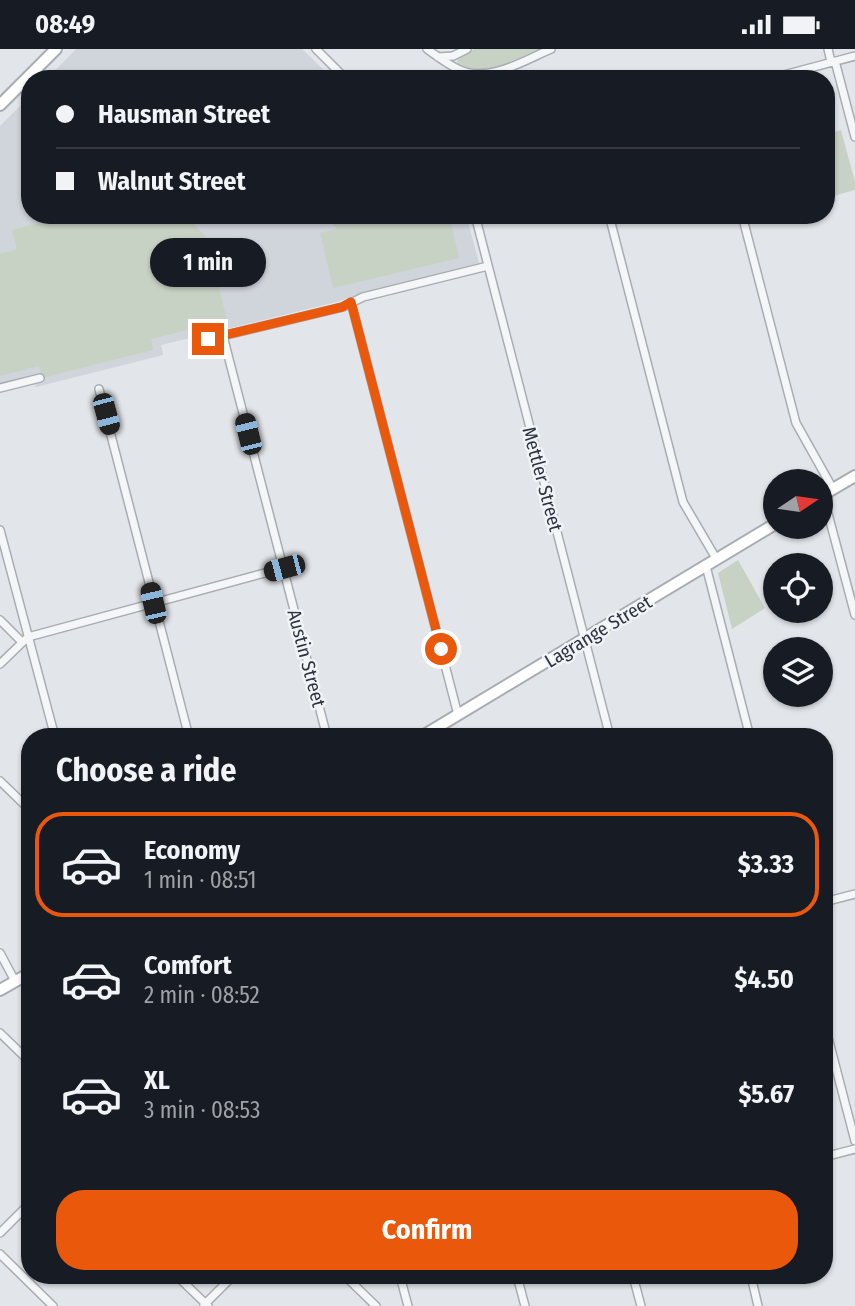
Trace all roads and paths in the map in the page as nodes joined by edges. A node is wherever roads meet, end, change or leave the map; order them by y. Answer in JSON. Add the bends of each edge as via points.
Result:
{"nodes":[{"id":1,"x":38,"y":49,"type":"edge"},
{"id":2,"x":316,"y":49,"type":"edge"},
{"id":3,"x":427,"y":49,"type":"edge"},
{"id":4,"x":467,"y":49,"type":"edge"},
{"id":5,"x":551,"y":49,"type":"edge"},
{"id":6,"x":828,"y":49,"type":"edge"},
{"id":7,"x":52,"y":53,"type":"edge"},
{"id":8,"x":855,"y":56,"type":"edge"},
{"id":9,"x":438,"y":57,"type":"junction"},
{"id":10,"x":833,"y":62,"type":"junction"},
{"id":11,"x":35,"y":70,"type":"edge"},
{"id":12,"x":337,"y":70,"type":"edge"},
{"id":13,"x":462,"y":70,"type":"edge"},
{"id":14,"x":498,"y":70,"type":"edge"},
{"id":15,"x":803,"y":70,"type":"edge"},
{"id":16,"x":21,"y":85,"type":"edge"},
{"id":17,"x":0,"y":106,"type":"edge"},
{"id":18,"x":855,"y":137,"type":"edge"},
{"id":19,"x":477,"y":224,"type":"edge"},
{"id":20,"x":611,"y":224,"type":"edge"},
{"id":21,"x":744,"y":224,"type":"edge"},
{"id":22,"x":488,"y":266,"type":"junction"},
{"id":23,"x":351,"y":302,"type":"junction"},
{"id":24,"x":223,"y":336,"type":"junction"},
{"id":25,"x":197,"y":342,"type":"dead end"},
{"id":26,"x":40,"y":379,"type":"dead end"},
{"id":27,"x":0,"y":389,"type":"edge"},
{"id":28,"x":99,"y":389,"type":"dead end"},
{"id":29,"x":816,"y":469,"type":"edge"},
{"id":30,"x":855,"y":476,"type":"edge"},
{"id":31,"x":833,"y":489,"type":"edge"},
{"id":32,"x":833,"y":522,"type":"edge"},
{"id":33,"x":0,"y":530,"type":"edge"},
{"id":34,"x":763,"y":531,"type":"edge"},
{"id":35,"x":717,"y":560,"type":"junction"},
{"id":36,"x":706,"y":566,"type":"junction"},
{"id":37,"x":284,"y":568,"type":"junction"},
{"id":38,"x":153,"y":603,"type":"junction"},
{"id":39,"x":855,"y":615,"type":"edge"},
{"id":40,"x":0,"y":620,"type":"edge"},
{"id":41,"x":25,"y":639,"type":"junction"},
{"id":42,"x":585,"y":639,"type":"junction"},
{"id":43,"x":0,"y":664,"type":"edge"},
{"id":44,"x":458,"y":715,"type":"junction"},
{"id":45,"x":51,"y":728,"type":"edge"},
{"id":46,"x":187,"y":728,"type":"edge"},
{"id":47,"x":325,"y":728,"type":"edge"},
{"id":48,"x":441,"y":728,"type":"edge"},
{"id":49,"x":609,"y":728,"type":"edge"},
{"id":50,"x":748,"y":728,"type":"edge"},
{"id":51,"x":0,"y":781,"type":"edge"},
{"id":52,"x":21,"y":801,"type":"edge"},
{"id":53,"x":855,"y":894,"type":"edge"},
{"id":54,"x":833,"y":900,"type":"edge"},
{"id":55,"x":0,"y":953,"type":"edge"},
{"id":56,"x":21,"y":978,"type":"edge"},
{"id":57,"x":15,"y":981,"type":"junction"},
{"id":58,"x":0,"y":990,"type":"edge"},
{"id":59,"x":0,"y":1033,"type":"edge"},
{"id":60,"x":21,"y":1053,"type":"edge"},
{"id":61,"x":833,"y":1057,"type":"edge"},
{"id":62,"x":855,"y":1141,"type":"edge"},
{"id":63,"x":855,"y":1149,"type":"edge"},
{"id":64,"x":833,"y":1155,"type":"edge"},
{"id":65,"x":21,"y":1212,"type":"edge"},
{"id":66,"x":0,"y":1233,"type":"edge"},
{"id":67,"x":0,"y":1254,"type":"edge"},
{"id":68,"x":21,"y":1275,"type":"edge"},
{"id":69,"x":31,"y":1284,"type":"edge"},
{"id":70,"x":185,"y":1284,"type":"edge"},
{"id":71,"x":226,"y":1284,"type":"edge"},
{"id":72,"x":353,"y":1284,"type":"edge"},
{"id":73,"x":402,"y":1284,"type":"edge"},
{"id":74,"x":519,"y":1284,"type":"edge"},
{"id":75,"x":636,"y":1284,"type":"edge"},
{"id":76,"x":753,"y":1284,"type":"edge"},
{"id":77,"x":206,"y":1305,"type":"edge"},
{"id":78,"x":53,"y":1306,"type":"edge"},
{"id":79,"x":376,"y":1306,"type":"edge"},
{"id":80,"x":408,"y":1306,"type":"edge"},
{"id":81,"x":525,"y":1306,"type":"edge"},
{"id":82,"x":641,"y":1306,"type":"edge"},
{"id":83,"x":758,"y":1306,"type":"edge"}],
"edges":[{"from":1,"to":7,"type":"main road"},
{"from":2,"to":12,"type":"street"},
{"from":3,"to":9,"type":"street"},
{"from":4,"to":9,"type":"street"},
{"from":5,"to":14,"type":"street"},
{"from":6,"to":10,"type":"street"},
{"from":7,"to":11,"type":"main road"},
{"from":8,"to":10,"type":"street"},
{"from":9,"to":13,"type":"street"},
{"from":10,"to":15,"type":"street"},
{"from":10,"to":18,"type":"street"},
{"from":16,"to":17,"type":"main road"},
{"from":19,"to":22,"type":"street","name":"Mettler Street"},
{"from":20,"to":35,"type":"street","via":[[683,502]]},
{"from":21,"to":29,"type":"street","via":[[796,423]]},
{"from":22,"to":23,"type":"street"},
{"from":22,"to":42,"type":"street","name":"Mettler Street"},
{"from":23,"to":24,"type":"street"},
{"from":23,"to":44,"type":"street"},
{"from":24,"to":25,"type":"street"},
{"from":24,"to":37,"type":"street","name":"Austin Street"},
{"from":26,"to":27,"type":"street"},
{"from":28,"to":38,"type":"street"},
{"from":30,"to":31,"type":"main road"},
{"from":32,"to":39,"type":"street"},
{"from":33,"to":41,"type":"street"},
{"from":34,"to":35,"type":"main road","name":"Lagrange Street"},
{"from":35,"to":36,"type":"main road","name":"Lagrange Street"},
{"from":36,"to":42,"type":"main road","name":"Lagrange Street"},
{"from":36,"to":50,"type":"street"},
{"from":37,"to":38,"type":"street"},
{"from":37,"to":47,"type":"street","name":"Austin Street"},
{"from":38,"to":41,"type":"street"},
{"from":38,"to":46,"type":"street"},
{"from":40,"to":41,"type":"street"},
{"from":41,"to":43,"type":"street"},
{"from":41,"to":45,"type":"street"},
{"from":42,"to":44,"type":"main road","name":"Lagrange Street"},
{"from":42,"to":49,"type":"street","name":"Mettler Street"},
{"from":44,"to":48,"type":"main road","name":"Lagrange Street"},
{"from":51,"to":52,"type":"street"},
{"from":53,"to":54,"type":"street"},
{"from":55,"to":57,"type":"street"},
{"from":56,"to":57,"type":"main road"},
{"from":57,"to":58,"type":"main road"},
{"from":59,"to":60,"type":"street"},
{"from":61,"to":62,"type":"street"},
{"from":63,"to":64,"type":"street"},
{"from":65,"to":66,"type":"street"},
{"from":67,"to":68,"type":"street"},
{"from":69,"to":78,"type":"street"},
{"from":70,"to":77,"type":"street"},
{"from":71,"to":77,"type":"street"},
{"from":72,"to":79,"type":"street"},
{"from":73,"to":80,"type":"street"},
{"from":74,"to":81,"type":"street"},
{"from":75,"to":82,"type":"street"},
{"from":76,"to":83,"type":"street"}]}
